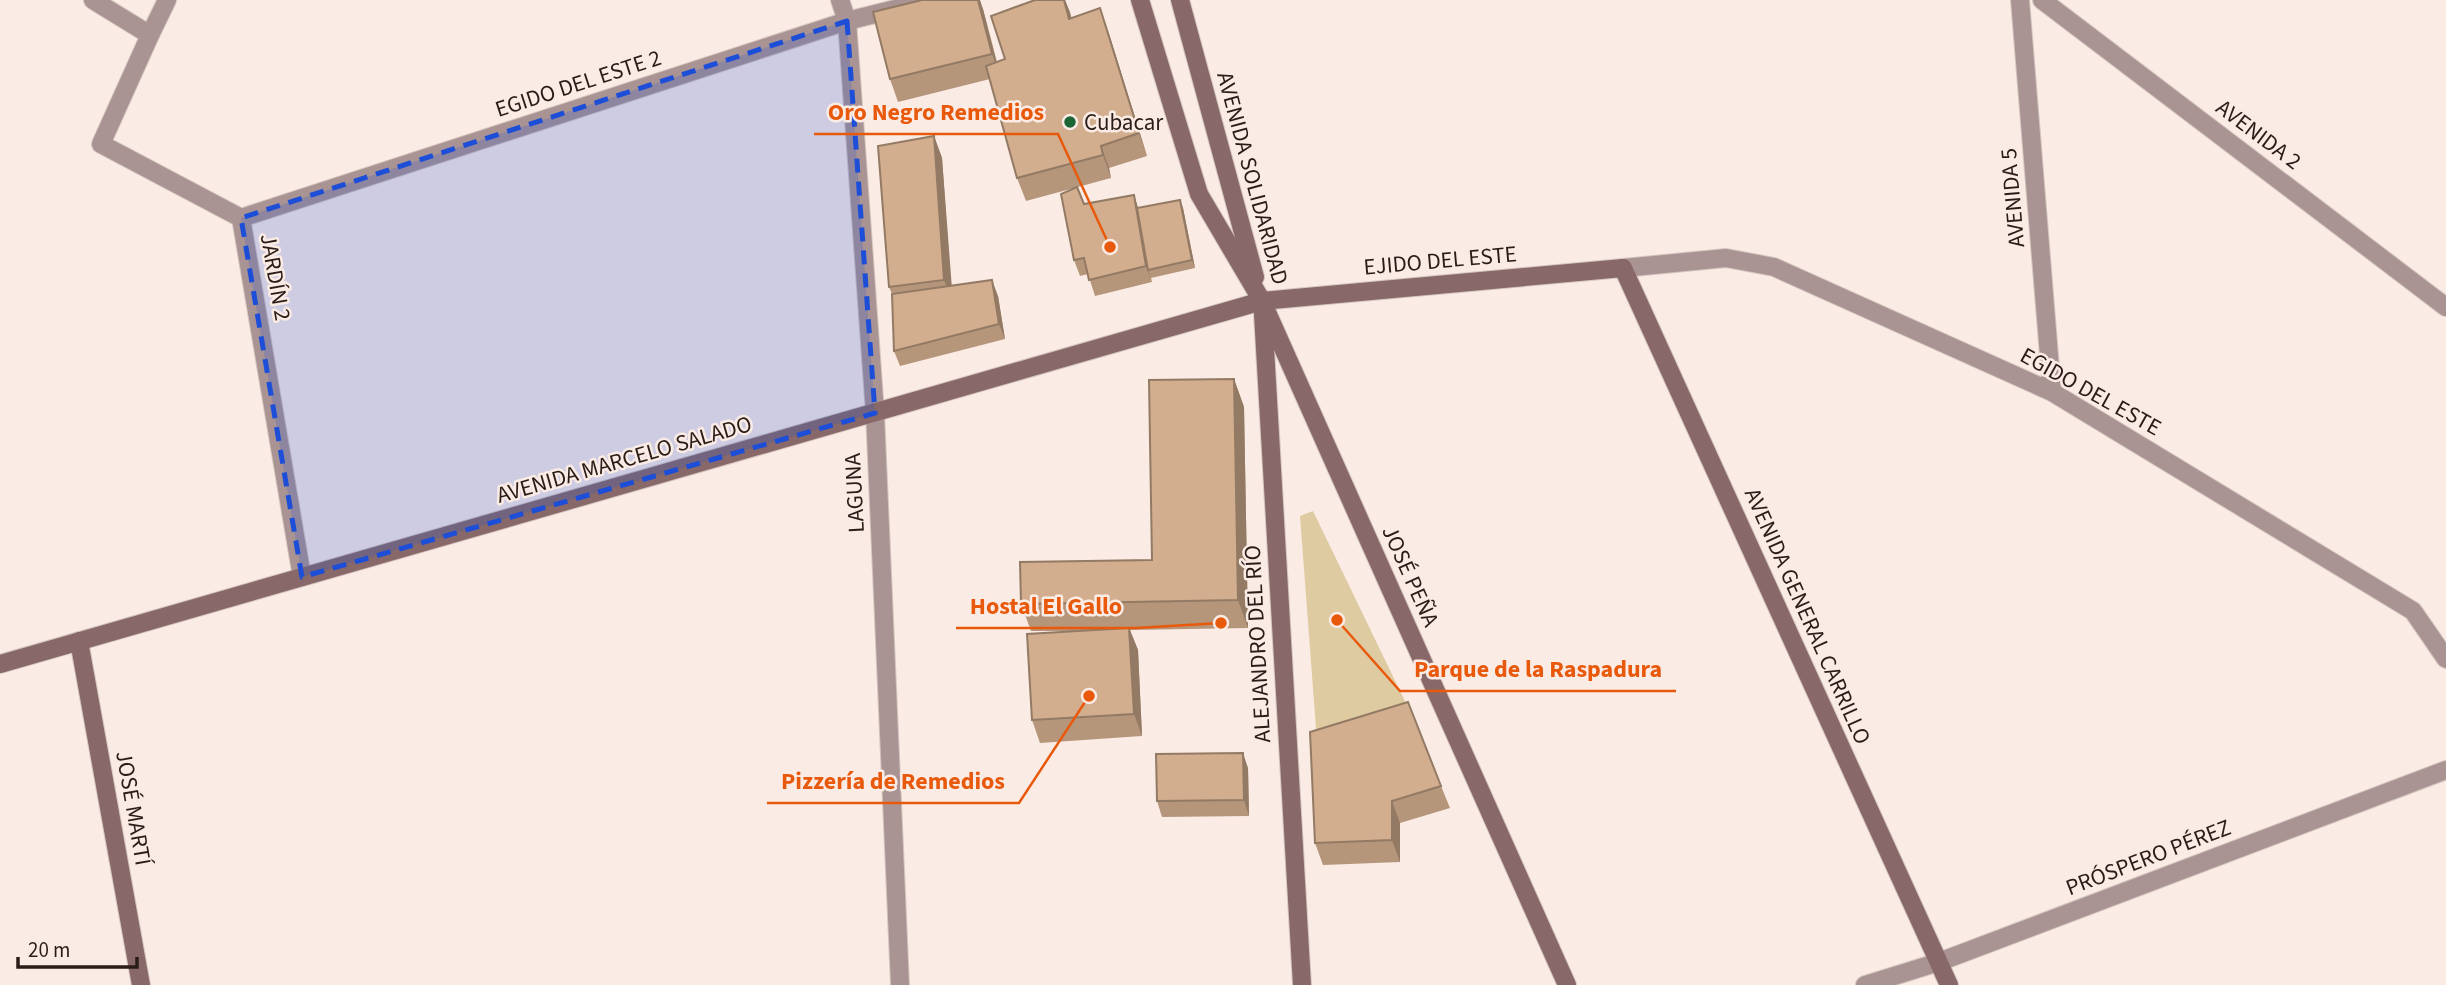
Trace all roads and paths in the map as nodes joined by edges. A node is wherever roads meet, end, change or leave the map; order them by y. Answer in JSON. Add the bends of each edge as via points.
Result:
{"nodes":[{"id":1,"x":93,"y":0,"type":"edge"},
{"id":2,"x":167,"y":0,"type":"edge"},
{"id":3,"x":840,"y":0,"type":"edge"},
{"id":4,"x":931,"y":0,"type":"edge"},
{"id":5,"x":1140,"y":0,"type":"edge"},
{"id":6,"x":1180,"y":0,"type":"edge"},
{"id":7,"x":2020,"y":0,"type":"edge"},
{"id":8,"x":2042,"y":0,"type":"edge"},
{"id":9,"x":847,"y":22,"type":"junction"},
{"id":10,"x":150,"y":35,"type":"junction"},
{"id":11,"x":241,"y":218,"type":"junction"},
{"id":12,"x":1623,"y":268,"type":"junction"},
{"id":13,"x":1262,"y":301,"type":"junction"},
{"id":14,"x":2446,"y":307,"type":"edge"},
{"id":15,"x":2052,"y":392,"type":"junction"},
{"id":16,"x":875,"y":413,"type":"junction"},
{"id":17,"x":302,"y":577,"type":"junction"},
{"id":18,"x":79,"y":641,"type":"junction"},
{"id":19,"x":2446,"y":659,"type":"edge"},
{"id":20,"x":0,"y":664,"type":"edge"},
{"id":21,"x":2446,"y":770,"type":"edge"},
{"id":22,"x":1939,"y":962,"type":"junction"},
{"id":23,"x":141,"y":985,"type":"edge"},
{"id":24,"x":900,"y":985,"type":"edge"},
{"id":25,"x":1302,"y":985,"type":"edge"},
{"id":26,"x":1567,"y":985,"type":"edge"},
{"id":27,"x":1865,"y":985,"type":"edge"},
{"id":28,"x":1949,"y":985,"type":"edge"}],
"edges":[{"from":1,"to":10,"type":"street"},
{"from":2,"to":10,"type":"street","name":"JARDÍN 2"},
{"from":3,"to":9,"type":"street","name":"LAGUNA"},
{"from":4,"to":9,"type":"street","name":"EGIDO DEL ESTE 2"},
{"from":5,"to":13,"type":"street","name":"AVENIDA SOLIDARIDAD","via":[[1199,194]]},
{"from":6,"to":13,"type":"street","name":"AVENIDA SOLIDARIDAD"},
{"from":7,"to":15,"type":"street","name":"AVENIDA 5"},
{"from":8,"to":14,"type":"street","name":"AVENIDA 2"},
{"from":9,"to":11,"type":"street","name":"EGIDO DEL ESTE 2"},
{"from":9,"to":16,"type":"street","name":"LAGUNA"},
{"from":10,"to":11,"type":"street","name":"JARDÍN 2","via":[[101,144]]},
{"from":11,"to":17,"type":"street","name":"JARDÍN 2"},
{"from":12,"to":13,"type":"street","name":"EJIDO DEL ESTE"},
{"from":12,"to":15,"type":"street","name":"EGIDO DEL ESTE","via":[[1726,258],[1773,267]]},
{"from":12,"to":22,"type":"street","name":"AVENIDA GENERAL CARRILLO"},
{"from":13,"to":16,"type":"street","name":"AVENIDA MARCELO SALADO"},
{"from":13,"to":25,"type":"street","name":"ALEJANDRO DEL RÍO"},
{"from":13,"to":26,"type":"street","name":"JOSÉ PEÑA"},
{"from":15,"to":19,"type":"street","name":"EGIDO DEL ESTE","via":[[2413,611]]},
{"from":16,"to":17,"type":"street","name":"AVENIDA MARCELO SALADO"},
{"from":16,"to":24,"type":"street","name":"LAGUNA"},
{"from":17,"to":18,"type":"street","name":"AVENIDA MARCELO SALADO"},
{"from":18,"to":20,"type":"street","name":"AVENIDA MARCELO SALADO"},
{"from":18,"to":23,"type":"street","name":"JOSÉ MARTÍ"},
{"from":21,"to":22,"type":"street","name":"PRÓSPERO PÉREZ"},
{"from":22,"to":27,"type":"street","name":"PRÓSPERO PÉREZ"},
{"from":22,"to":28,"type":"street","name":"AVENIDA GENERAL CARRILLO"}]}
